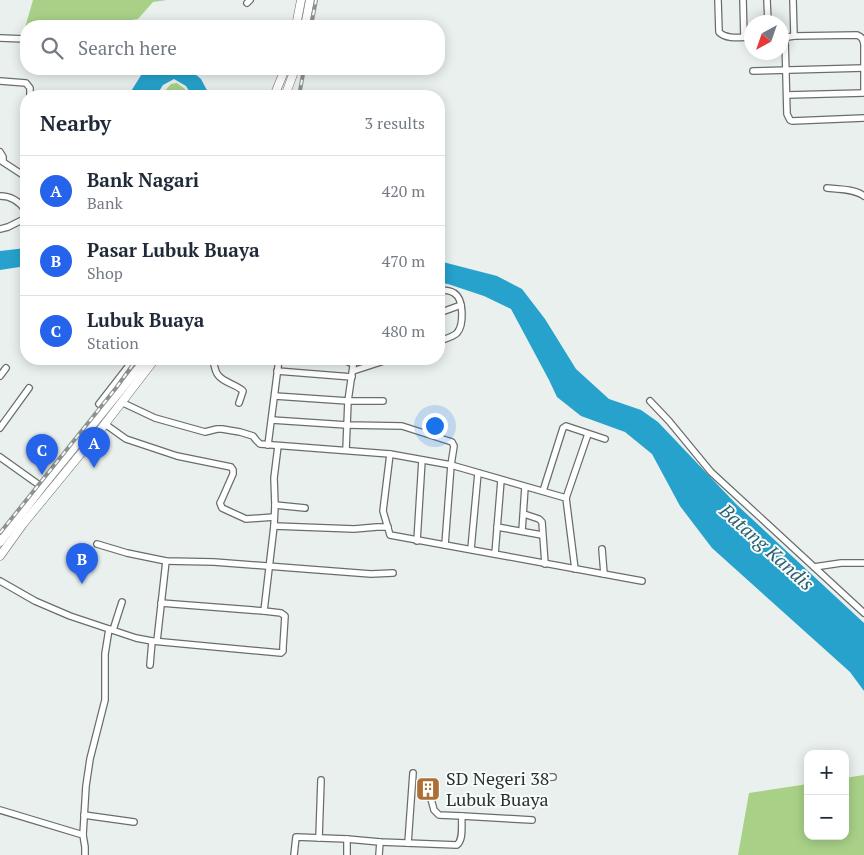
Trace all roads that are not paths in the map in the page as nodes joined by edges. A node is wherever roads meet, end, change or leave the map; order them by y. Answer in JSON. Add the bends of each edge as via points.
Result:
{"nodes":[{"id":1,"x":301,"y":0,"type":"edge"},
{"id":2,"x":310,"y":0,"type":"edge"},
{"id":3,"x":718,"y":0,"type":"edge"},
{"id":4,"x":743,"y":0,"type":"edge"},
{"id":5,"x":767,"y":0,"type":"edge"},
{"id":6,"x":793,"y":0,"type":"edge"},
{"id":7,"x":768,"y":15,"type":"edge"},
{"id":8,"x":297,"y":20,"type":"edge"},
{"id":9,"x":306,"y":20,"type":"edge"},
{"id":10,"x":794,"y":36,"type":"junction"},
{"id":11,"x":744,"y":37,"type":"joint"},
{"id":12,"x":789,"y":37,"type":"edge"},
{"id":13,"x":0,"y":38,"type":"edge"},
{"id":14,"x":20,"y":40,"type":"edge"},
{"id":15,"x":785,"y":60,"type":"edge"},
{"id":16,"x":864,"y":68,"type":"edge"},
{"id":17,"x":753,"y":71,"type":"dead end"},
{"id":18,"x":786,"y":71,"type":"junction"},
{"id":19,"x":283,"y":75,"type":"edge"},
{"id":20,"x":293,"y":75,"type":"edge"},
{"id":21,"x":0,"y":81,"type":"edge"},
{"id":22,"x":0,"y":88,"type":"edge"},
{"id":23,"x":30,"y":90,"type":"edge"},
{"id":24,"x":276,"y":90,"type":"edge"},
{"id":25,"x":287,"y":90,"type":"edge"},
{"id":26,"x":864,"y":91,"type":"edge"},
{"id":27,"x":787,"y":95,"type":"junction"},
{"id":28,"x":864,"y":118,"type":"edge"},
{"id":29,"x":0,"y":152,"type":"edge"},
{"id":30,"x":2,"y":160,"type":"edge"},
{"id":31,"x":20,"y":173,"type":"edge"},
{"id":32,"x":826,"y":188,"type":"dead end"},
{"id":33,"x":0,"y":196,"type":"edge"},
{"id":34,"x":864,"y":196,"type":"edge"},
{"id":35,"x":20,"y":204,"type":"edge"},
{"id":36,"x":20,"y":221,"type":"edge"},
{"id":37,"x":0,"y":229,"type":"edge"},
{"id":38,"x":445,"y":291,"type":"edge"},
{"id":39,"x":461,"y":305,"type":"junction"},
{"id":40,"x":445,"y":311,"type":"edge"},
{"id":41,"x":445,"y":339,"type":"edge"},
{"id":42,"x":129,"y":365,"type":"edge"},
{"id":43,"x":141,"y":365,"type":"edge"},
{"id":44,"x":150,"y":365,"type":"edge"},
{"id":45,"x":215,"y":365,"type":"edge"},
{"id":46,"x":278,"y":365,"type":"edge"},
{"id":47,"x":353,"y":365,"type":"edge"},
{"id":48,"x":375,"y":365,"type":"edge"},
{"id":49,"x":6,"y":368,"type":"dead end"},
{"id":50,"x":277,"y":371,"type":"junction"},
{"id":51,"x":352,"y":374,"type":"junction"},
{"id":52,"x":0,"y":376,"type":"edge"},
{"id":53,"x":29,"y":388,"type":"dead end"},
{"id":54,"x":275,"y":396,"type":"junction"},
{"id":55,"x":348,"y":401,"type":"junction"},
{"id":56,"x":383,"y":401,"type":"dead end"},
{"id":57,"x":650,"y":401,"type":"dead end"},
{"id":58,"x":121,"y":402,"type":"junction"},
{"id":59,"x":239,"y":403,"type":"dead end"},
{"id":60,"x":99,"y":404,"type":"dead end"},
{"id":61,"x":272,"y":420,"type":"junction"},
{"id":62,"x":94,"y":424,"type":"junction"},
{"id":63,"x":347,"y":425,"type":"junction"},
{"id":64,"x":103,"y":427,"type":"junction"},
{"id":65,"x":0,"y":428,"type":"edge"},
{"id":66,"x":588,"y":434,"type":"junction"},
{"id":67,"x":84,"y":436,"type":"junction"},
{"id":68,"x":605,"y":439,"type":"dead end"},
{"id":69,"x":91,"y":442,"type":"junction"},
{"id":70,"x":268,"y":445,"type":"junction"},
{"id":71,"x":278,"y":446,"type":"junction"},
{"id":72,"x":346,"y":450,"type":"junction"},
{"id":73,"x":390,"y":454,"type":"junction"},
{"id":74,"x":0,"y":457,"type":"edge"},
{"id":75,"x":422,"y":460,"type":"junction"},
{"id":76,"x":451,"y":465,"type":"junction"},
{"id":77,"x":478,"y":473,"type":"junction"},
{"id":78,"x":501,"y":480,"type":"junction"},
{"id":79,"x":42,"y":487,"type":"junction"},
{"id":80,"x":525,"y":487,"type":"junction"},
{"id":81,"x":543,"y":491,"type":"junction"},
{"id":82,"x":566,"y":498,"type":"junction"},
{"id":83,"x":275,"y":505,"type":"junction"},
{"id":84,"x":305,"y":508,"type":"dead end"},
{"id":85,"x":524,"y":514,"type":"junction"},
{"id":86,"x":274,"y":517,"type":"junction"},
{"id":87,"x":274,"y":526,"type":"junction"},
{"id":88,"x":388,"y":527,"type":"junction"},
{"id":89,"x":497,"y":527,"type":"junction"},
{"id":90,"x":522,"y":531,"type":"junction"},
{"id":91,"x":542,"y":535,"type":"junction"},
{"id":92,"x":417,"y":541,"type":"junction"},
{"id":93,"x":0,"y":542,"type":"edge"},
{"id":94,"x":97,"y":544,"type":"dead end"},
{"id":95,"x":445,"y":545,"type":"junction"},
{"id":96,"x":602,"y":549,"type":"dead end"},
{"id":97,"x":471,"y":550,"type":"junction"},
{"id":98,"x":495,"y":554,"type":"junction"},
{"id":99,"x":0,"y":556,"type":"edge"},
{"id":100,"x":166,"y":561,"type":"junction"},
{"id":101,"x":864,"y":563,"type":"edge"},
{"id":102,"x":545,"y":564,"type":"junction"},
{"id":103,"x":268,"y":566,"type":"junction"},
{"id":104,"x":814,"y":567,"type":"junction"},
{"id":105,"x":575,"y":569,"type":"junction"},
{"id":106,"x":393,"y":573,"type":"dead end"},
{"id":107,"x":604,"y":574,"type":"junction"},
{"id":108,"x":0,"y":581,"type":"edge"},
{"id":109,"x":642,"y":581,"type":"dead end"},
{"id":110,"x":122,"y":602,"type":"dead end"},
{"id":111,"x":162,"y":603,"type":"junction"},
{"id":112,"x":264,"y":611,"type":"junction"},
{"id":113,"x":864,"y":613,"type":"edge"},
{"id":114,"x":111,"y":629,"type":"junction"},
{"id":115,"x":154,"y":641,"type":"junction"},
{"id":116,"x":150,"y":665,"type":"dead end"},
{"id":117,"x":414,"y":773,"type":"dead end"},
{"id":118,"x":553,"y":777,"type":"dead end"},
{"id":119,"x":537,"y":778,"type":"dead end"},
{"id":120,"x":321,"y":780,"type":"dead end"},
{"id":121,"x":431,"y":799,"type":"dead end"},
{"id":122,"x":0,"y":810,"type":"edge"},
{"id":123,"x":84,"y":815,"type":"junction"},
{"id":124,"x":462,"y":816,"type":"junction"},
{"id":125,"x":532,"y":820,"type":"dead end"},
{"id":126,"x":134,"y":822,"type":"dead end"},
{"id":127,"x":83,"y":835,"type":"junction"},
{"id":128,"x":319,"y":838,"type":"junction"},
{"id":129,"x":347,"y":839,"type":"junction"},
{"id":130,"x":380,"y":842,"type":"junction"},
{"id":131,"x":408,"y":843,"type":"junction"},
{"id":132,"x":84,"y":855,"type":"edge"},
{"id":133,"x":294,"y":855,"type":"edge"},
{"id":134,"x":347,"y":855,"type":"edge"},
{"id":135,"x":380,"y":855,"type":"edge"}],
"edges":[{"from":1,"to":8,"type":"highway"},
{"from":2,"to":9,"type":"highway"},
{"from":3,"to":11,"type":"street","via":[[720,34]]},
{"from":4,"to":11,"type":"street"},
{"from":5,"to":7,"type":"street"},
{"from":6,"to":10,"type":"street"},
{"from":10,"to":12,"type":"street"},
{"from":10,"to":16,"type":"street","via":[[860,36],[864,44]]},
{"from":13,"to":14,"type":"street"},
{"from":15,"to":18,"type":"street"},
{"from":16,"to":18,"type":"street"},
{"from":16,"to":26,"type":"street"},
{"from":17,"to":18,"type":"street"},
{"from":18,"to":27,"type":"street"},
{"from":19,"to":24,"type":"highway"},
{"from":20,"to":25,"type":"highway"},
{"from":21,"to":22,"type":"street"},
{"from":21,"to":23,"type":"street","via":[[26,83]]},
{"from":26,"to":27,"type":"street"},
{"from":27,"to":28,"type":"street","via":[[787,114],[792,121]]},
{"from":29,"to":30,"type":"street"},
{"from":30,"to":31,"type":"street"},
{"from":32,"to":34,"type":"street"},
{"from":33,"to":35,"type":"street"},
{"from":36,"to":37,"type":"street"},
{"from":38,"to":39,"type":"street","via":[[453,292]]},
{"from":39,"to":40,"type":"street"},
{"from":39,"to":41,"type":"street","via":[[462,320],[457,332]]},
{"from":42,"to":60,"type":"street"},
{"from":43,"to":62,"type":"highway"},
{"from":44,"to":58,"type":"highway"},
{"from":45,"to":59,"type":"street","via":[[218,376],[243,391]]},
{"from":46,"to":50,"type":"street"},
{"from":47,"to":51,"type":"street"},
{"from":48,"to":51,"type":"street"},
{"from":49,"to":52,"type":"street"},
{"from":50,"to":51,"type":"street"},
{"from":50,"to":54,"type":"street"},
{"from":51,"to":55,"type":"street"},
{"from":53,"to":65,"type":"street"},
{"from":54,"to":55,"type":"street"},
{"from":54,"to":61,"type":"street"},
{"from":55,"to":56,"type":"street"},
{"from":55,"to":63,"type":"street"},
{"from":57,"to":104,"type":"street","via":[[711,472]]},
{"from":58,"to":64,"type":"highway"},
{"from":58,"to":70,"type":"street","via":[[162,420],[205,432],[217,429],[240,432]]},
{"from":61,"to":63,"type":"street"},
{"from":61,"to":70,"type":"street"},
{"from":62,"to":64,"type":"highway","via":[[97,429]]},
{"from":62,"to":67,"type":"highway"},
{"from":63,"to":72,"type":"street"},
{"from":63,"to":76,"type":"street","via":[[402,426],[452,442]]},
{"from":64,"to":69,"type":"highway"},
{"from":64,"to":86,"type":"street","via":[[126,439],[177,456],[231,467],[233,474],[220,503],[222,508],[246,519]]},
{"from":66,"to":68,"type":"street"},
{"from":66,"to":81,"type":"street","via":[[566,426],[563,428]]},
{"from":66,"to":82,"type":"street"},
{"from":67,"to":69,"type":"highway"},
{"from":67,"to":79,"type":"highway"},
{"from":69,"to":99,"type":"highway"},
{"from":70,"to":71,"type":"street"},
{"from":71,"to":72,"type":"street"},
{"from":71,"to":83,"type":"street"},
{"from":72,"to":73,"type":"street"},
{"from":73,"to":75,"type":"street"},
{"from":73,"to":88,"type":"street","via":[[383,511]]},
{"from":74,"to":79,"type":"street"},
{"from":75,"to":76,"type":"street"},
{"from":75,"to":92,"type":"street"},
{"from":76,"to":77,"type":"street"},
{"from":76,"to":95,"type":"street"},
{"from":77,"to":78,"type":"street"},
{"from":77,"to":97,"type":"street"},
{"from":78,"to":80,"type":"street"},
{"from":78,"to":89,"type":"street"},
{"from":79,"to":93,"type":"highway"},
{"from":80,"to":81,"type":"street"},
{"from":80,"to":85,"type":"street"},
{"from":81,"to":82,"type":"street"},
{"from":82,"to":105,"type":"street"},
{"from":83,"to":84,"type":"street"},
{"from":83,"to":86,"type":"street"},
{"from":85,"to":90,"type":"street"},
{"from":85,"to":91,"type":"street","via":[[541,520]]},
{"from":86,"to":87,"type":"street"},
{"from":87,"to":88,"type":"street"},
{"from":87,"to":103,"type":"street"},
{"from":88,"to":92,"type":"street","via":[[390,535]]},
{"from":89,"to":90,"type":"street"},
{"from":89,"to":98,"type":"street"},
{"from":90,"to":91,"type":"street"},
{"from":91,"to":102,"type":"street"},
{"from":92,"to":95,"type":"street"},
{"from":94,"to":100,"type":"street"},
{"from":95,"to":97,"type":"street"},
{"from":96,"to":107,"type":"street"},
{"from":97,"to":98,"type":"street"},
{"from":98,"to":102,"type":"street"},
{"from":100,"to":103,"type":"street"},
{"from":100,"to":111,"type":"street"},
{"from":101,"to":104,"type":"street"},
{"from":102,"to":105,"type":"street"},
{"from":103,"to":106,"type":"street"},
{"from":103,"to":112,"type":"street"},
{"from":104,"to":113,"type":"street"},
{"from":105,"to":107,"type":"street"},
{"from":107,"to":109,"type":"street"},
{"from":108,"to":114,"type":"street","via":[[70,616]]},
{"from":110,"to":114,"type":"street"},
{"from":111,"to":112,"type":"street"},
{"from":111,"to":115,"type":"street"},
{"from":112,"to":115,"type":"street","via":[[285,616],[281,653]]},
{"from":114,"to":115,"type":"street"},
{"from":114,"to":123,"type":"street","via":[[105,654],[105,700],[90,759]]},
{"from":115,"to":116,"type":"street"},
{"from":117,"to":131,"type":"street"},
{"from":118,"to":119,"type":"street"},
{"from":120,"to":128,"type":"street"},
{"from":121,"to":124,"type":"street","via":[[438,815]]},
{"from":122,"to":127,"type":"street"},
{"from":123,"to":126,"type":"street"},
{"from":123,"to":127,"type":"street"},
{"from":124,"to":125,"type":"street"},
{"from":124,"to":131,"type":"street","via":[[460,841],[456,845]]},
{"from":127,"to":132,"type":"street"},
{"from":128,"to":129,"type":"street"},
{"from":128,"to":133,"type":"street","via":[[296,837]]},
{"from":129,"to":130,"type":"street"},
{"from":129,"to":134,"type":"street"},
{"from":130,"to":131,"type":"street"},
{"from":130,"to":135,"type":"street"}]}
